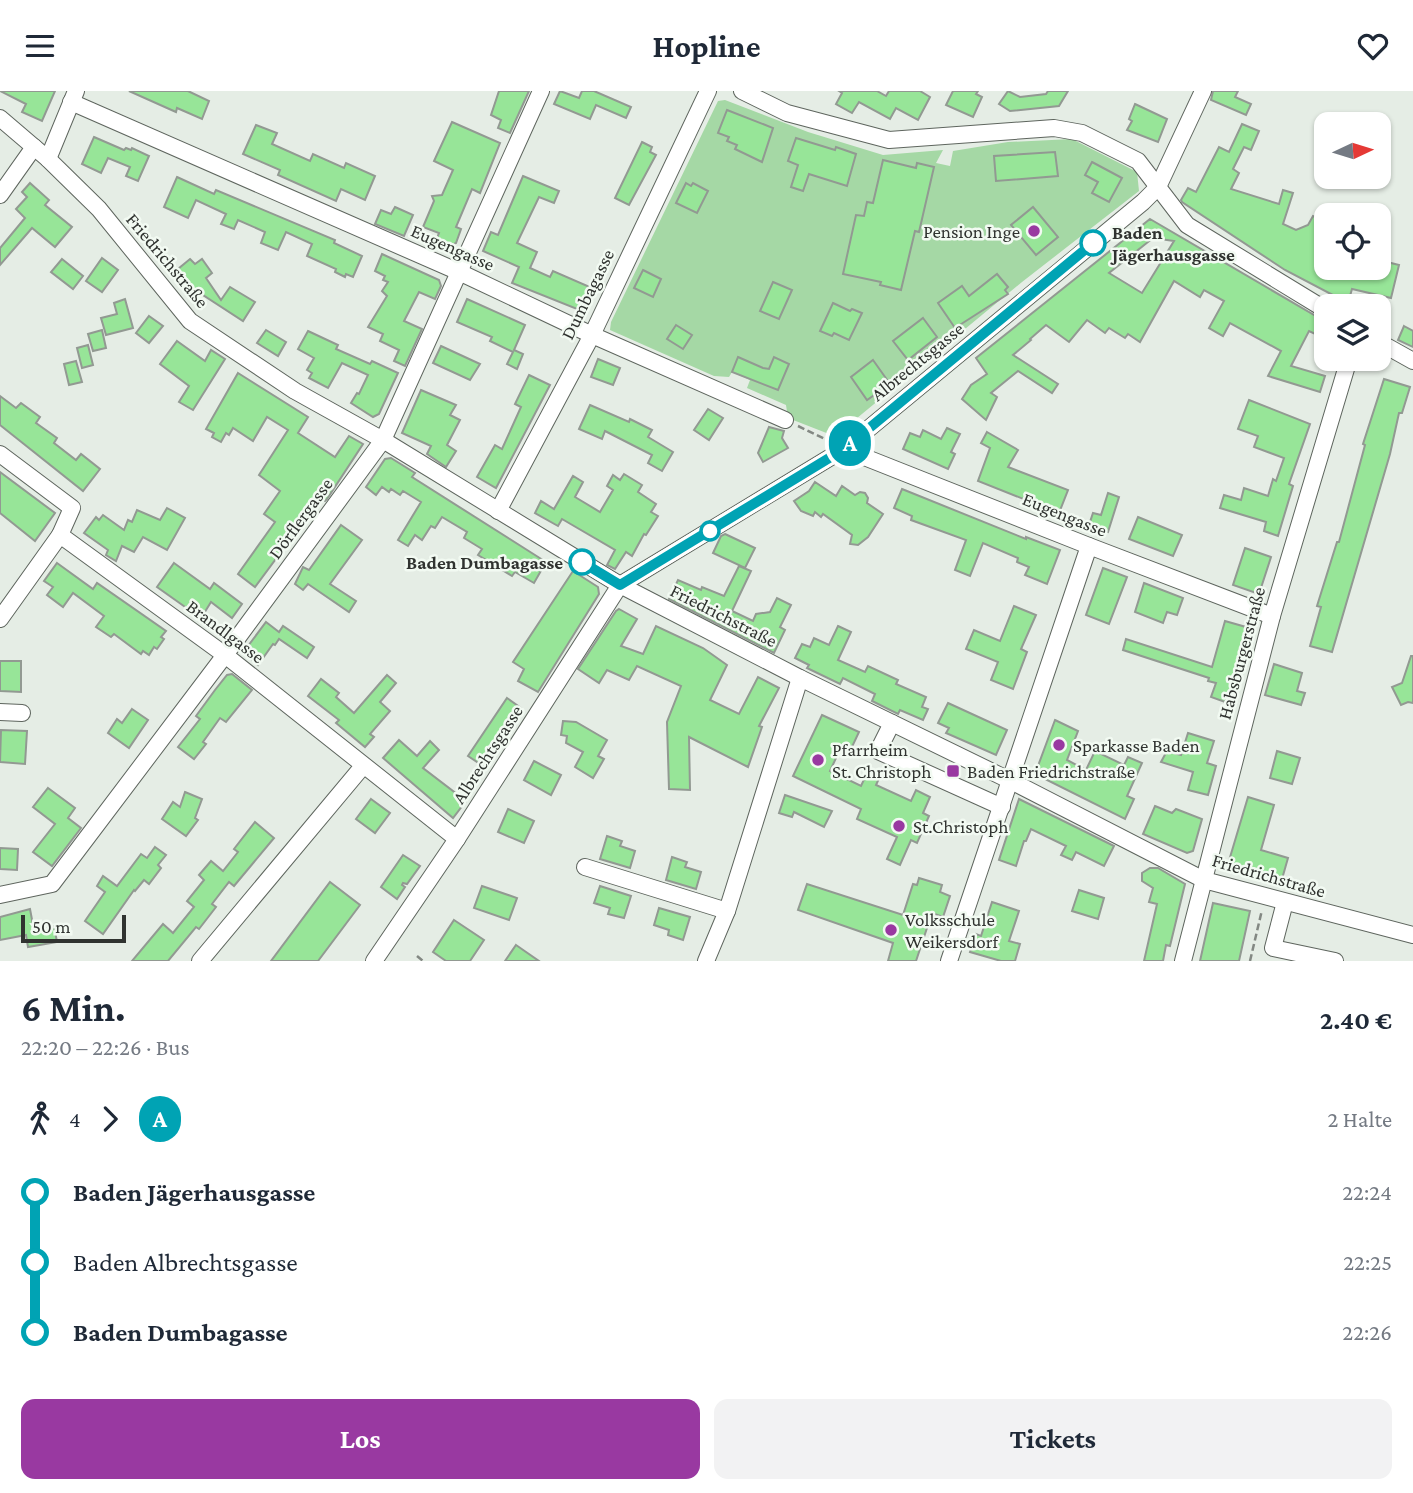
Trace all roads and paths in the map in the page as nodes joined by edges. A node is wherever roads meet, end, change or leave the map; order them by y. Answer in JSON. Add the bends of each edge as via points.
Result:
{"nodes":[{"id":1,"x":541,"y":91,"type":"edge"},
{"id":2,"x":708,"y":91,"type":"edge"},
{"id":3,"x":742,"y":91,"type":"edge"},
{"id":4,"x":1203,"y":91,"type":"edge"},
{"id":5,"x":74,"y":97,"type":"edge"},
{"id":6,"x":0,"y":118,"type":"edge"},
{"id":7,"x":34,"y":147,"type":"junction"},
{"id":8,"x":48,"y":159,"type":"junction"},
{"id":9,"x":1158,"y":187,"type":"junction"},
{"id":10,"x":0,"y":195,"type":"edge"},
{"id":11,"x":459,"y":272,"type":"junction"},
{"id":12,"x":1314,"y":303,"type":"edge"},
{"id":13,"x":592,"y":335,"type":"junction"},
{"id":14,"x":1391,"y":349,"type":"edge"},
{"id":15,"x":1413,"y":361,"type":"edge"},
{"id":16,"x":1345,"y":371,"type":"edge"},
{"id":17,"x":785,"y":420,"type":"joint"},
{"id":18,"x":815,"y":434,"type":"dead end"},
{"id":19,"x":383,"y":440,"type":"junction"},
{"id":20,"x":844,"y":449,"type":"junction"},
{"id":21,"x":0,"y":454,"type":"edge"},
{"id":22,"x":498,"y":512,"type":"junction"},
{"id":23,"x":61,"y":535,"type":"junction"},
{"id":24,"x":1089,"y":546,"type":"junction"},
{"id":25,"x":620,"y":585,"type":"junction"},
{"id":26,"x":1272,"y":615,"type":"junction"},
{"id":27,"x":0,"y":619,"type":"edge"},
{"id":28,"x":225,"y":655,"type":"junction"},
{"id":29,"x":800,"y":678,"type":"junction"},
{"id":30,"x":0,"y":712,"type":"edge"},
{"id":31,"x":22,"y":713,"type":"dead end"},
{"id":32,"x":892,"y":723,"type":"junction"},
{"id":33,"x":363,"y":766,"type":"junction"},
{"id":34,"x":1010,"y":781,"type":"junction"},
{"id":35,"x":1002,"y":807,"type":"junction"},
{"id":36,"x":457,"y":839,"type":"junction"},
{"id":37,"x":585,"y":867,"type":"dead end"},
{"id":38,"x":1203,"y":880,"type":"junction"},
{"id":39,"x":0,"y":895,"type":"edge"},
{"id":40,"x":1265,"y":897,"type":"junction"},
{"id":41,"x":1285,"y":902,"type":"junction"},
{"id":42,"x":727,"y":911,"type":"junction"},
{"id":43,"x":1413,"y":935,"type":"edge"},
{"id":44,"x":417,"y":956,"type":"dead end"},
{"id":45,"x":200,"y":961,"type":"edge"},
{"id":46,"x":374,"y":961,"type":"edge"},
{"id":47,"x":423,"y":961,"type":"edge"},
{"id":48,"x":706,"y":961,"type":"edge"},
{"id":49,"x":949,"y":961,"type":"edge"},
{"id":50,"x":1183,"y":961,"type":"edge"},
{"id":51,"x":1250,"y":961,"type":"edge"},
{"id":52,"x":1335,"y":961,"type":"edge"}],
"edges":[{"from":1,"to":11,"type":"street","name":"Dörflergasse"},
{"from":2,"to":13,"type":"street","name":"Dumbagasse"},
{"from":3,"to":9,"type":"street","via":[[787,113],[889,140],[1054,128],[1082,133],[1138,162]]},
{"from":4,"to":9,"type":"street","name":"Albrechtsgasse"},
{"from":5,"to":8,"type":"street"},
{"from":5,"to":11,"type":"street","name":"Eugengasse"},
{"from":6,"to":7,"type":"street","name":"Friedrichstraße"},
{"from":7,"to":8,"type":"street","name":"Friedrichstraße"},
{"from":7,"to":10,"type":"street"},
{"from":8,"to":19,"type":"street","name":"Friedrichstraße","via":[[99,209],[190,321],[295,391]]},
{"from":9,"to":12,"type":"street","via":[[1187,225]]},
{"from":9,"to":20,"type":"street","name":"Albrechtsgasse"},
{"from":11,"to":13,"type":"street","name":"Eugengasse"},
{"from":11,"to":19,"type":"street","name":"Dörflergasse"},
{"from":13,"to":17,"type":"street","name":"Eugengasse"},
{"from":13,"to":22,"type":"street","name":"Dumbagasse"},
{"from":14,"to":15,"type":"street"},
{"from":16,"to":26,"type":"street","name":"Habsburgerstraße"},
{"from":17,"to":18,"type":"path"},
{"from":19,"to":22,"type":"street","name":"Friedrichstraße"},
{"from":19,"to":28,"type":"street","name":"Dörflergasse"},
{"from":20,"to":24,"type":"street","name":"Eugengasse"},
{"from":20,"to":25,"type":"street","name":"Albrechtsgasse"},
{"from":21,"to":23,"type":"street","via":[[72,508]]},
{"from":22,"to":25,"type":"street","name":"Friedrichstraße"},
{"from":23,"to":27,"type":"street"},
{"from":23,"to":28,"type":"street","name":"Brandlgasse"},
{"from":24,"to":26,"type":"street","name":"Eugengasse"},
{"from":24,"to":34,"type":"street"},
{"from":25,"to":29,"type":"street","name":"Friedrichstraße"},
{"from":25,"to":36,"type":"street","name":"Albrechtsgasse"},
{"from":26,"to":38,"type":"street","name":"Habsburgerstraße"},
{"from":28,"to":33,"type":"street","name":"Brandlgasse"},
{"from":28,"to":39,"type":"street","name":"Dörflergasse","via":[[52,884]]},
{"from":29,"to":32,"type":"street","name":"Friedrichstraße"},
{"from":29,"to":42,"type":"street"},
{"from":30,"to":31,"type":"street"},
{"from":32,"to":34,"type":"street","name":"Friedrichstraße"},
{"from":32,"to":35,"type":"street","via":[[878,751]]},
{"from":33,"to":36,"type":"street","name":"Brandlgasse"},
{"from":33,"to":45,"type":"street"},
{"from":34,"to":35,"type":"street"},
{"from":34,"to":38,"type":"street","name":"Friedrichstraße"},
{"from":35,"to":49,"type":"street"},
{"from":36,"to":46,"type":"street","name":"Albrechtsgasse"},
{"from":37,"to":42,"type":"street"},
{"from":38,"to":40,"type":"street","name":"Friedrichstraße"},
{"from":38,"to":50,"type":"street","name":"Habsburgerstraße"},
{"from":40,"to":41,"type":"street","name":"Friedrichstraße"},
{"from":40,"to":51,"type":"path"},
{"from":41,"to":43,"type":"street","name":"Friedrichstraße"},
{"from":41,"to":52,"type":"street","via":[[1273,948]]},
{"from":42,"to":48,"type":"street"},
{"from":44,"to":47,"type":"path"}]}
